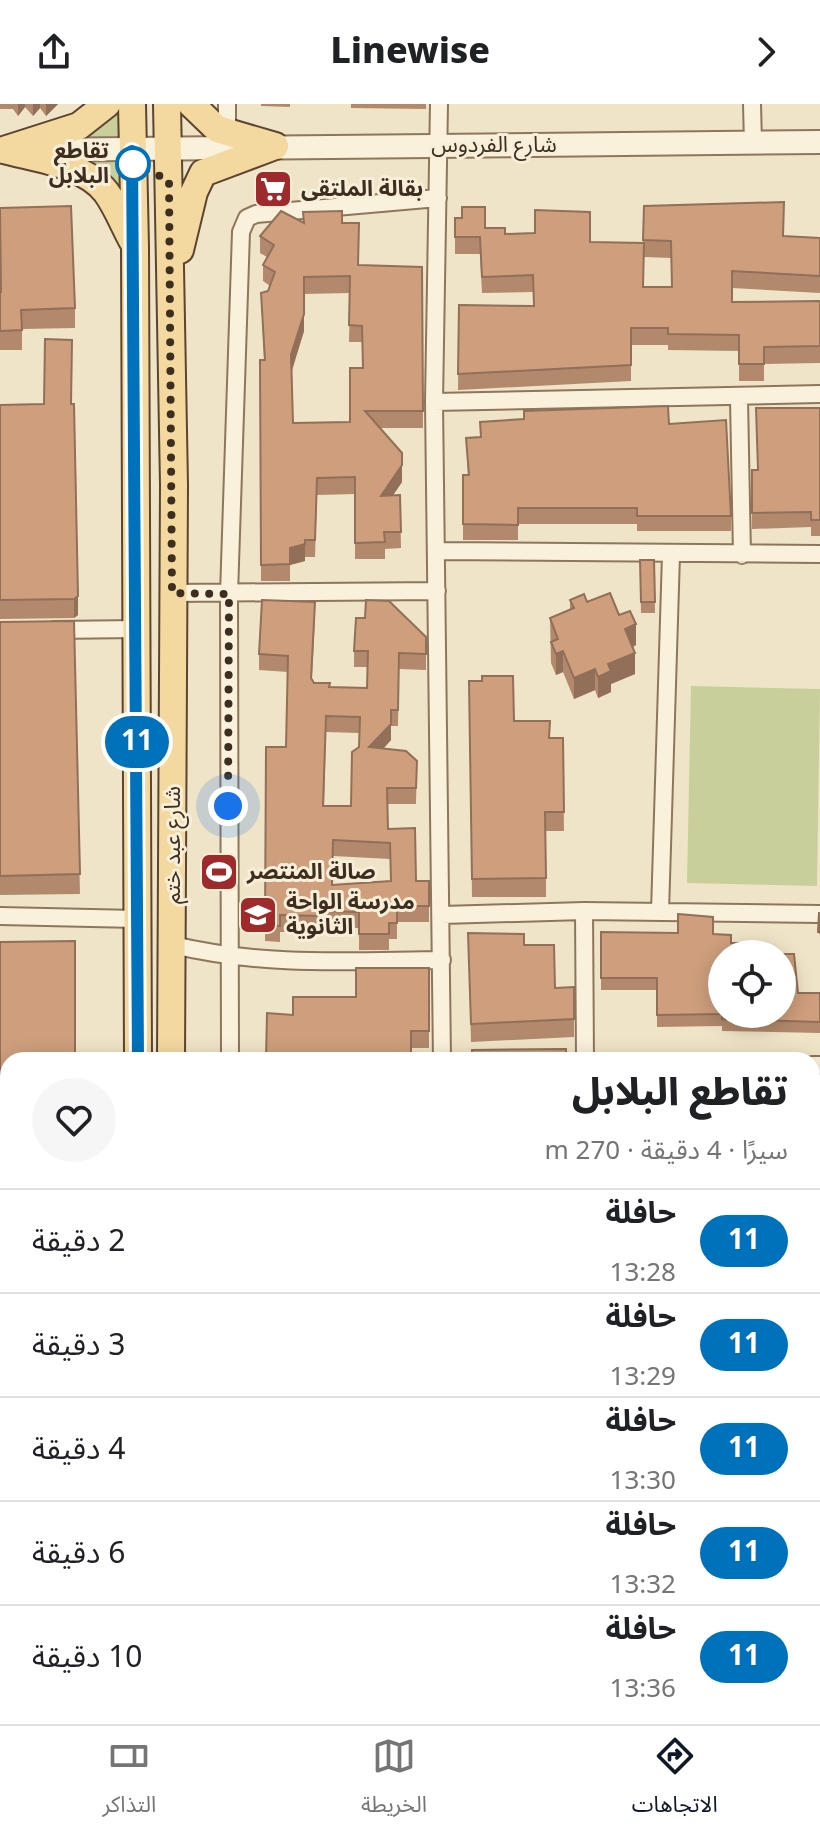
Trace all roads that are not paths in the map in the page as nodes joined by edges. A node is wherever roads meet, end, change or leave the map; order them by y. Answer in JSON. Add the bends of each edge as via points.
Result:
{"nodes":[{"id":1,"x":107,"y":104,"type":"edge"},
{"id":2,"x":132,"y":104,"type":"edge"},
{"id":3,"x":167,"y":104,"type":"edge"},
{"id":4,"x":191,"y":104,"type":"edge"},
{"id":5,"x":227,"y":104,"type":"edge"},
{"id":6,"x":439,"y":104,"type":"edge"},
{"id":7,"x":752,"y":104,"type":"edge"},
{"id":8,"x":227,"y":134,"type":"junction"},
{"id":9,"x":820,"y":142,"type":"edge"},
{"id":10,"x":753,"y":143,"type":"junction"},
{"id":11,"x":439,"y":145,"type":"junction"},
{"id":12,"x":275,"y":146,"type":"junction"},
{"id":13,"x":2,"y":150,"type":"edge"},
{"id":14,"x":169,"y":150,"type":"junction"},
{"id":15,"x":132,"y":151,"type":"junction"},
{"id":16,"x":438,"y":198,"type":"junction"},
{"id":17,"x":135,"y":247,"type":"junction"},
{"id":18,"x":171,"y":301,"type":"junction"},
{"id":19,"x":820,"y":394,"type":"edge"},
{"id":20,"x":739,"y":399,"type":"junction"},
{"id":21,"x":434,"y":402,"type":"junction"},
{"id":22,"x":436,"y":551,"type":"junction"},
{"id":23,"x":820,"y":554,"type":"edge"},
{"id":24,"x":671,"y":555,"type":"junction"},
{"id":25,"x":742,"y":555,"type":"junction"},
{"id":26,"x":437,"y":591,"type":"junction"},
{"id":27,"x":172,"y":593,"type":"junction"},
{"id":28,"x":229,"y":594,"type":"junction"},
{"id":29,"x":137,"y":629,"type":"junction"},
{"id":30,"x":30,"y":630,"type":"edge"},
{"id":31,"x":584,"y":911,"type":"junction"},
{"id":32,"x":660,"y":912,"type":"junction"},
{"id":33,"x":820,"y":914,"type":"edge"},
{"id":34,"x":442,"y":915,"type":"junction"},
{"id":35,"x":0,"y":916,"type":"edge"},
{"id":36,"x":137,"y":919,"type":"junction"},
{"id":37,"x":173,"y":945,"type":"junction"},
{"id":38,"x":228,"y":958,"type":"junction"},
{"id":39,"x":442,"y":960,"type":"junction"},
{"id":40,"x":138,"y":1052,"type":"edge"},
{"id":41,"x":171,"y":1052,"type":"edge"},
{"id":42,"x":230,"y":1052,"type":"edge"},
{"id":43,"x":442,"y":1052,"type":"edge"},
{"id":44,"x":585,"y":1052,"type":"edge"}],
"edges":[{"from":1,"to":13,"type":"main road","via":[[79,126]]},
{"from":2,"to":15,"type":"main road","name":"شارع عبد ختم"},
{"from":3,"to":14,"type":"main road","name":"شارع عبد ختم"},
{"from":4,"to":8,"type":"main road"},
{"from":5,"to":8,"type":"street"},
{"from":6,"to":11,"type":"street"},
{"from":7,"to":10,"type":"street"},
{"from":8,"to":12,"type":"main road"},
{"from":9,"to":10,"type":"street","name":"شارع الفردوس"},
{"from":10,"to":11,"type":"street","name":"شارع الفردوس"},
{"from":11,"to":12,"type":"street","name":"شارع الفردوس"},
{"from":11,"to":16,"type":"street"},
{"from":12,"to":14,"type":"street","name":"شارع الفردوس"},
{"from":12,"to":18,"type":"main road","via":[[203,173],[184,228]]},
{"from":13,"to":15,"type":"street","name":"شارع الفردوس"},
{"from":13,"to":17,"type":"main road","via":[[93,180]]},
{"from":14,"to":15,"type":"street","name":"شارع الفردوس"},
{"from":14,"to":18,"type":"main road","name":"شارع عبد ختم"},
{"from":15,"to":17,"type":"main road","name":"شارع عبد ختم"},
{"from":16,"to":21,"type":"street"},
{"from":16,"to":28,"type":"street","via":[[247,218],[241,232]]},
{"from":17,"to":29,"type":"main road","name":"شارع عبد ختم"},
{"from":18,"to":27,"type":"main road","name":"شارع عبد ختم"},
{"from":19,"to":20,"type":"street"},
{"from":20,"to":21,"type":"street"},
{"from":20,"to":25,"type":"street"},
{"from":21,"to":22,"type":"street"},
{"from":22,"to":24,"type":"street"},
{"from":22,"to":26,"type":"street"},
{"from":23,"to":25,"type":"street"},
{"from":24,"to":25,"type":"street"},
{"from":24,"to":32,"type":"street"},
{"from":26,"to":28,"type":"street"},
{"from":26,"to":34,"type":"street"},
{"from":27,"to":28,"type":"street"},
{"from":27,"to":37,"type":"main road","name":"شارع عبد ختم"},
{"from":28,"to":38,"type":"street"},
{"from":29,"to":30,"type":"street"},
{"from":29,"to":36,"type":"main road","name":"شارع عبد ختم"},
{"from":31,"to":32,"type":"street"},
{"from":31,"to":34,"type":"street"},
{"from":31,"to":44,"type":"street"},
{"from":32,"to":33,"type":"street"},
{"from":34,"to":39,"type":"street"},
{"from":35,"to":36,"type":"street"},
{"from":36,"to":40,"type":"main road","name":"شارع عبد ختم"},
{"from":37,"to":38,"type":"street"},
{"from":37,"to":41,"type":"main road","name":"شارع عبد ختم"},
{"from":38,"to":39,"type":"street"},
{"from":38,"to":42,"type":"street"},
{"from":39,"to":43,"type":"street"}]}
